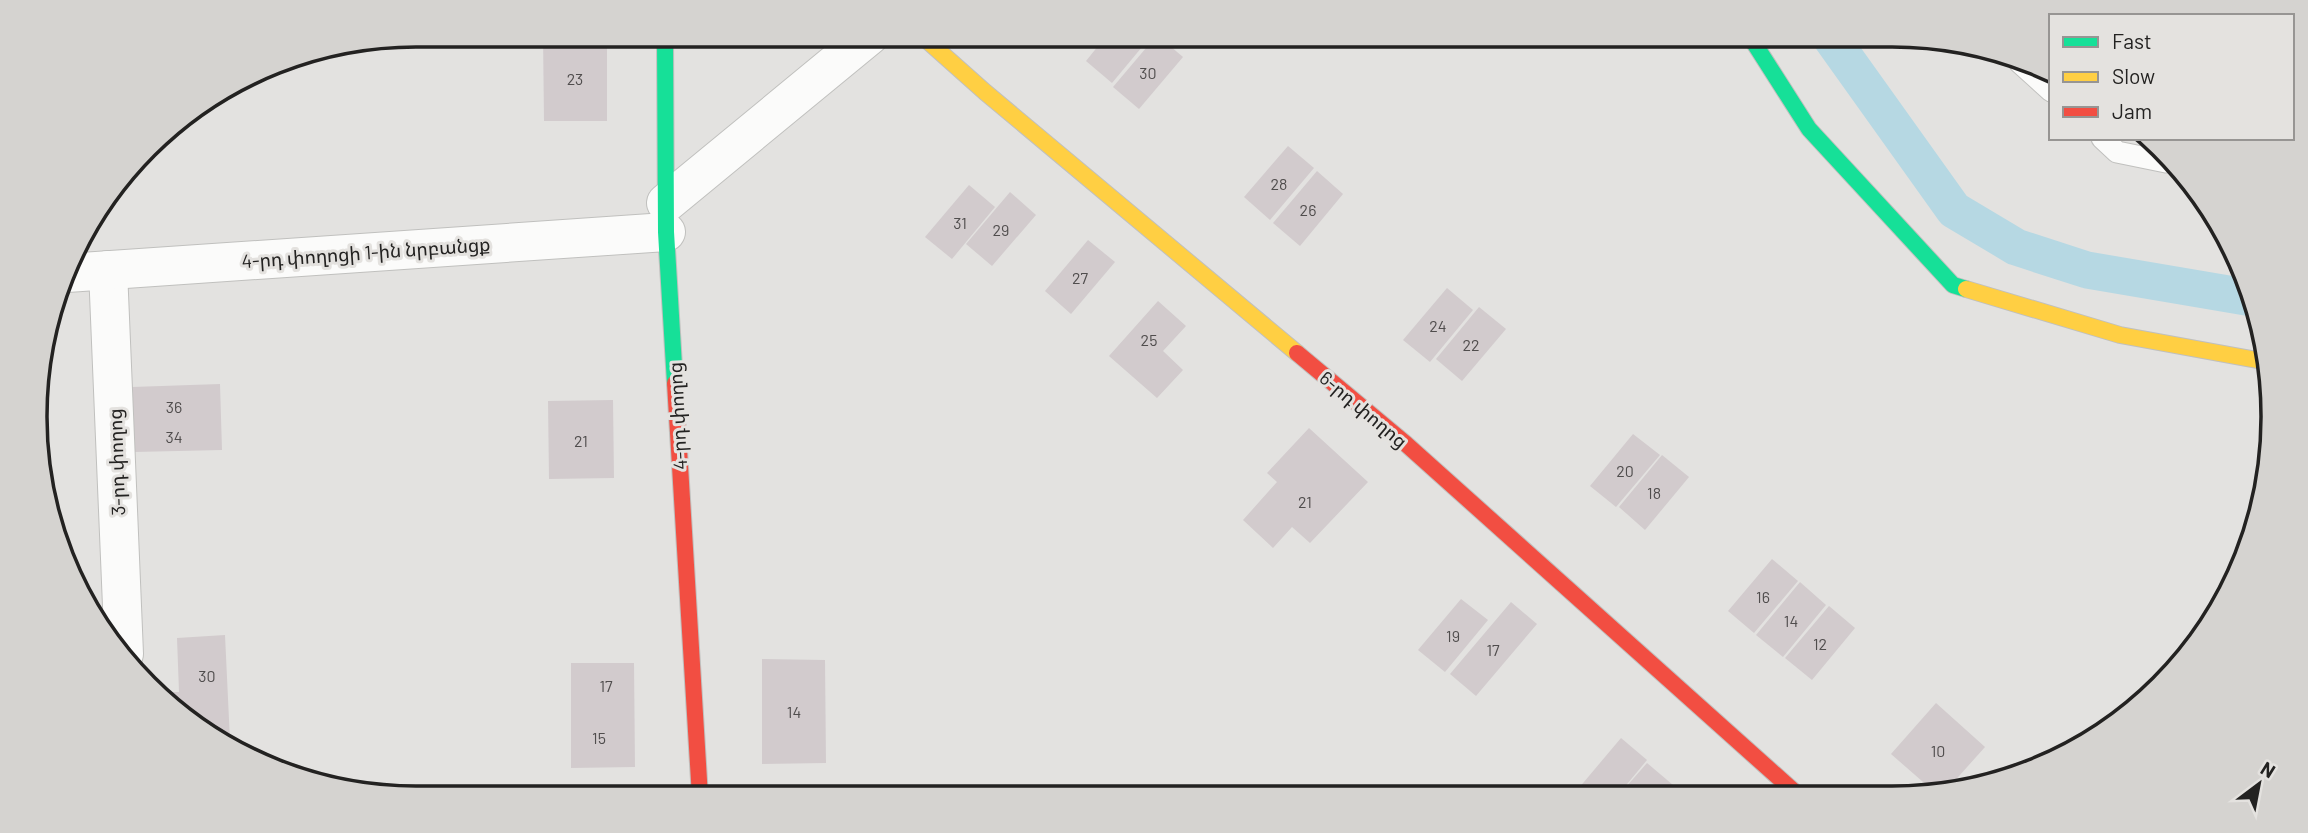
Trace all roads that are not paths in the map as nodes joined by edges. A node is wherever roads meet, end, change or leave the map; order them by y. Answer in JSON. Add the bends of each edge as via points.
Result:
{"nodes":[{"id":1,"x":665,"y":47,"type":"edge"},
{"id":2,"x":857,"y":47,"type":"edge"},
{"id":3,"x":934,"y":47,"type":"edge"},
{"id":4,"x":1757,"y":47,"type":"edge"},
{"id":5,"x":2035,"y":76,"type":"edge"},
{"id":6,"x":2049,"y":89,"type":"edge"},
{"id":7,"x":2104,"y":140,"type":"edge"},
{"id":8,"x":2158,"y":160,"type":"edge"},
{"id":9,"x":666,"y":217,"type":"junction"},
{"id":10,"x":108,"y":270,"type":"junction"},
{"id":11,"x":76,"y":272,"type":"edge"},
{"id":12,"x":2257,"y":360,"type":"edge"},
{"id":13,"x":123,"y":640,"type":"edge"},
{"id":14,"x":700,"y":786,"type":"edge"},
{"id":15,"x":1788,"y":786,"type":"edge"}],
"edges":[{"from":1,"to":9,"type":"street","name":"4-րդ փողոց"},
{"from":2,"to":9,"type":"street"},
{"from":3,"to":15,"type":"street","name":"6-րդ փողոց","via":[[1406,443]]},
{"from":4,"to":12,"type":"street","via":[[1809,129],[1953,285],[2120,335]]},
{"from":5,"to":6,"type":"lane"},
{"from":7,"to":8,"type":"lane","via":[[2117,152]]},
{"from":9,"to":10,"type":"street","name":"4-րդ փողոցի 1-ին նրբանցք"},
{"from":9,"to":14,"type":"street","name":"4-րդ փողոց"},
{"from":10,"to":11,"type":"street","name":"4-րդ փողոցի 1-ին նրբանցք"},
{"from":10,"to":13,"type":"street","name":"3-րդ փողոց"}]}
